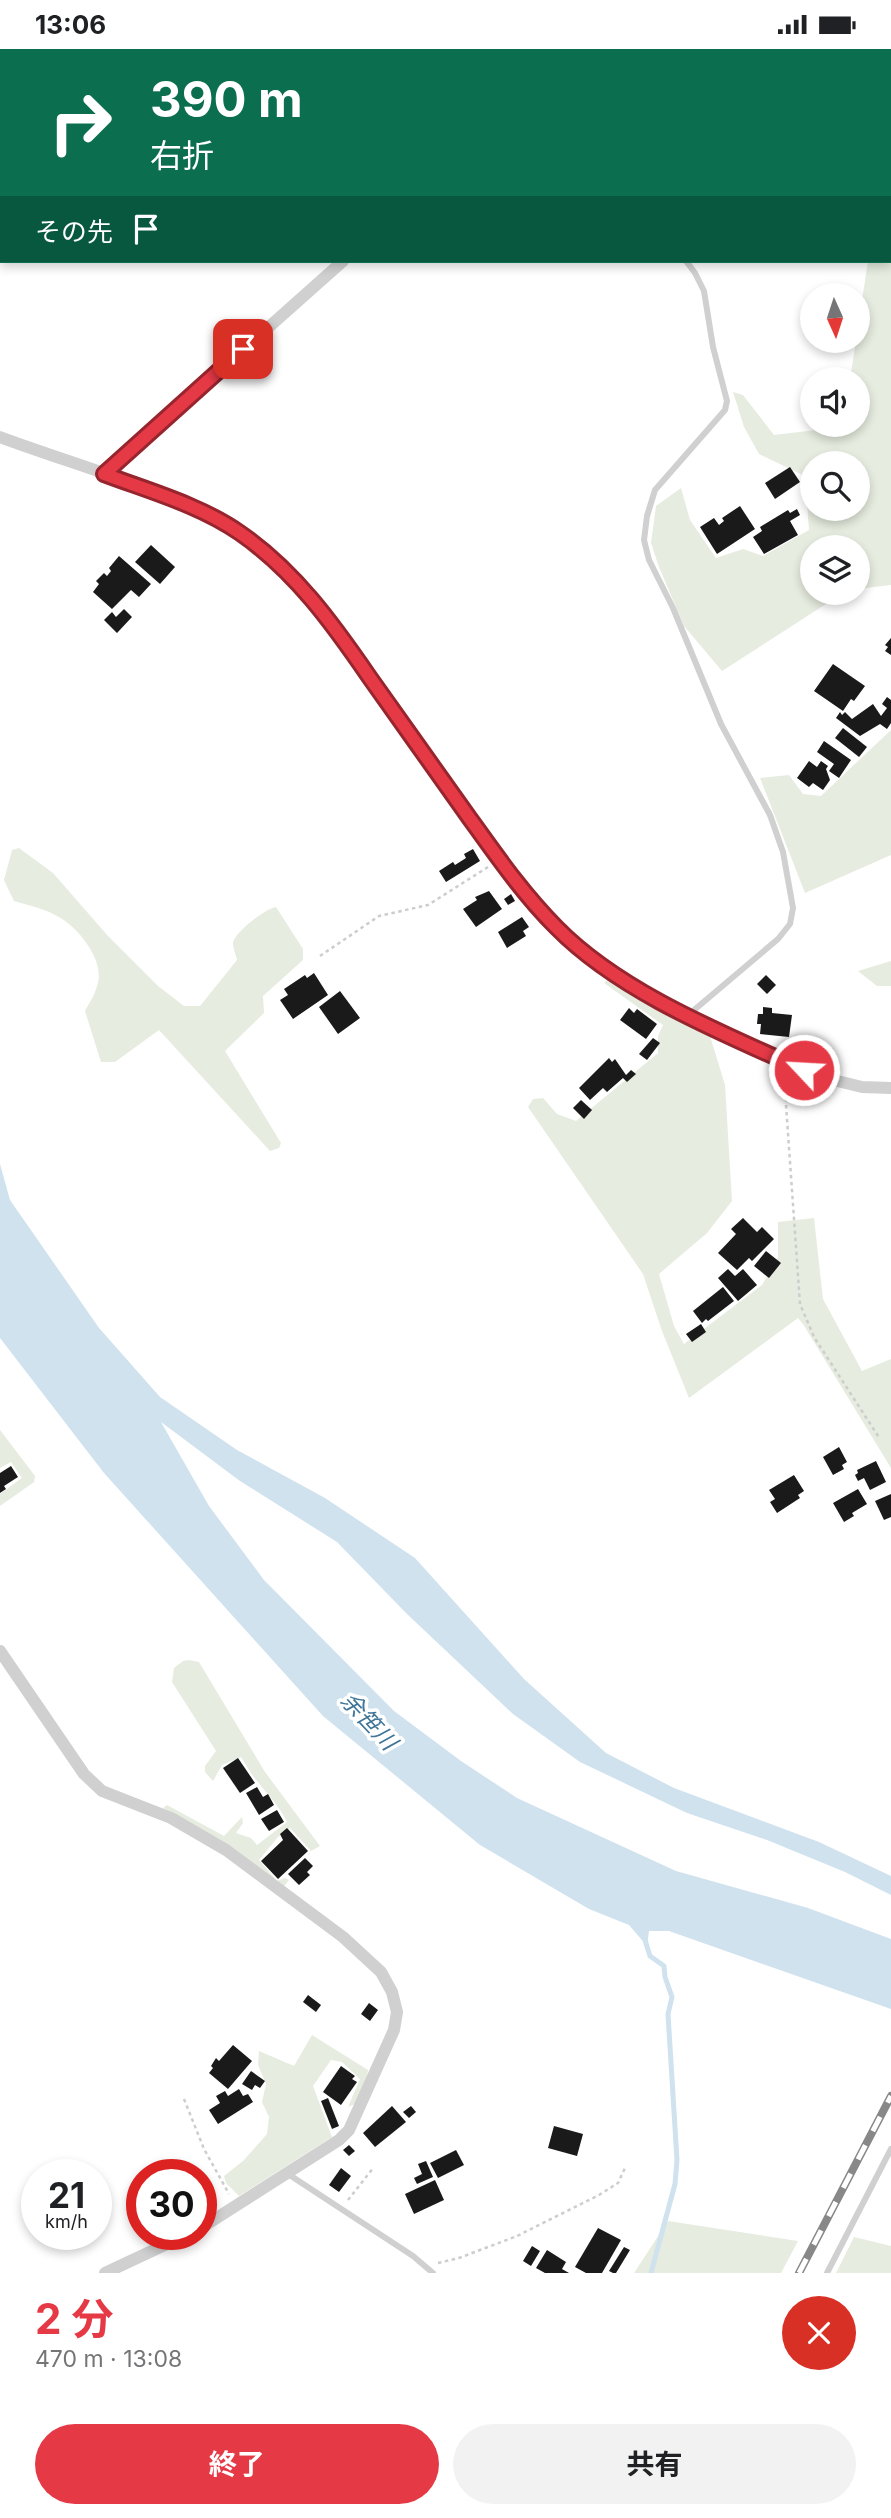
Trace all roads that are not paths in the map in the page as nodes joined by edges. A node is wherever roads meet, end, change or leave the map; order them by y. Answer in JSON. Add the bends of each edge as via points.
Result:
{"nodes":[{"id":1,"x":341,"y":263,"type":"edge"},
{"id":2,"x":688,"y":263,"type":"edge"},
{"id":3,"x":0,"y":437,"type":"edge"},
{"id":4,"x":104,"y":474,"type":"junction"},
{"id":5,"x":688,"y":1016,"type":"junction"},
{"id":6,"x":891,"y":1088,"type":"edge"},
{"id":7,"x":0,"y":1651,"type":"edge"},
{"id":8,"x":891,"y":2149,"type":"edge"},
{"id":9,"x":286,"y":2173,"type":"junction"},
{"id":10,"x":217,"y":2218,"type":"edge"},
{"id":11,"x":154,"y":2250,"type":"edge"},
{"id":12,"x":105,"y":2273,"type":"edge"},
{"id":13,"x":433,"y":2273,"type":"edge"},
{"id":14,"x":827,"y":2273,"type":"edge"}],
"edges":[{"from":1,"to":4,"type":"street"},
{"from":2,"to":5,"type":"lane","via":[[704,291],[727,401],[725,410],[655,490],[644,540],[720,724],[770,815],[783,852],[793,908],[790,924],[778,939]]},
{"from":3,"to":4,"type":"street"},
{"from":4,"to":5,"type":"street","via":[[193,508],[238,531],[276,560],[343,639],[525,894],[559,930],[603,965]]},
{"from":5,"to":6,"type":"street","via":[[835,1082]]},
{"from":7,"to":9,"type":"street","via":[[84,1774],[102,1791],[171,1818],[226,1850],[343,1937],[382,1972],[397,2012],[394,2030],[349,2130]]},
{"from":8,"to":14,"type":"lane"},
{"from":9,"to":10,"type":"street"},
{"from":9,"to":13,"type":"lane"},
{"from":11,"to":12,"type":"street"}]}
